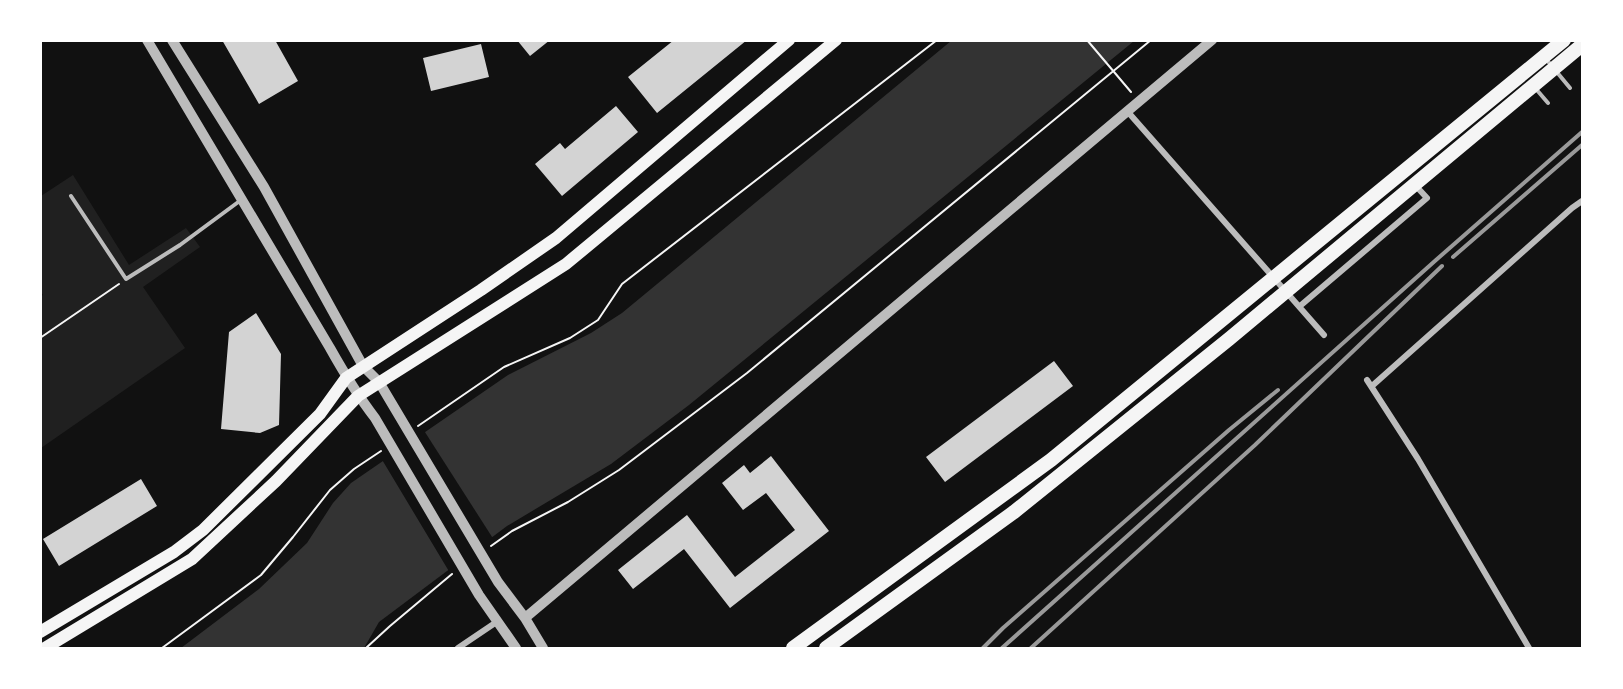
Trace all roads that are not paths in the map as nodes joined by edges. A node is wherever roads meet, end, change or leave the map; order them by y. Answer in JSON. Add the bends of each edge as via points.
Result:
{"nodes":[{"id":1,"x":147,"y":40,"type":"edge"},
{"id":2,"x":172,"y":40,"type":"edge"},
{"id":3,"x":789,"y":40,"type":"edge"},
{"id":4,"x":836,"y":40,"type":"edge"},
{"id":5,"x":1212,"y":40,"type":"edge"},
{"id":6,"x":1564,"y":40,"type":"edge"},
{"id":7,"x":1582,"y":45,"type":"edge"},
{"id":8,"x":1545,"y":57,"type":"junction"},
{"id":9,"x":1554,"y":69,"type":"junction"},
{"id":10,"x":1524,"y":74,"type":"junction"},
{"id":11,"x":1533,"y":86,"type":"junction"},
{"id":12,"x":1570,"y":88,"type":"dead end"},
{"id":13,"x":1548,"y":102,"type":"dead end"},
{"id":14,"x":1128,"y":112,"type":"junction"},
{"id":15,"x":1416,"y":185,"type":"junction"},
{"id":16,"x":70,"y":196,"type":"dead end"},
{"id":17,"x":242,"y":200,"type":"junction"},
{"id":18,"x":1582,"y":201,"type":"edge"},
{"id":19,"x":1300,"y":306,"type":"junction"},
{"id":20,"x":1323,"y":334,"type":"dead end"},
{"id":21,"x":363,"y":366,"type":"junction"},
{"id":22,"x":346,"y":378,"type":"junction"},
{"id":23,"x":1366,"y":380,"type":"dead end"},
{"id":24,"x":379,"y":382,"type":"junction"},
{"id":25,"x":1372,"y":386,"type":"junction"},
{"id":26,"x":358,"y":396,"type":"junction"},
{"id":27,"x":525,"y":618,"type":"junction"},
{"id":28,"x":498,"y":621,"type":"junction"},
{"id":29,"x":40,"y":632,"type":"edge"},
{"id":30,"x":45,"y":648,"type":"edge"},
{"id":31,"x":458,"y":648,"type":"edge"},
{"id":32,"x":516,"y":648,"type":"edge"},
{"id":33,"x":543,"y":648,"type":"edge"},
{"id":34,"x":793,"y":648,"type":"edge"},
{"id":35,"x":826,"y":648,"type":"edge"},
{"id":36,"x":1529,"y":648,"type":"edge"}],
"edges":[{"from":1,"to":17,"type":"street"},
{"from":2,"to":21,"type":"street","via":[[264,187]]},
{"from":3,"to":21,"type":"main road","via":[[556,238]]},
{"from":4,"to":24,"type":"main road","via":[[566,264]]},
{"from":5,"to":14,"type":"street"},
{"from":6,"to":8,"type":"highway"},
{"from":7,"to":9,"type":"highway"},
{"from":8,"to":9,"type":"lane"},
{"from":8,"to":10,"type":"highway"},
{"from":9,"to":11,"type":"highway"},
{"from":9,"to":12,"type":"lane"},
{"from":10,"to":11,"type":"lane"},
{"from":10,"to":34,"type":"highway","via":[[1051,460]]},
{"from":11,"to":13,"type":"lane"},
{"from":11,"to":15,"type":"highway"},
{"from":14,"to":19,"type":"street"},
{"from":14,"to":27,"type":"street"},
{"from":15,"to":19,"type":"street","via":[[1427,198]]},
{"from":15,"to":35,"type":"highway","via":[[1014,512]]},
{"from":16,"to":17,"type":"lane","via":[[126,279]]},
{"from":17,"to":22,"type":"street"},
{"from":18,"to":25,"type":"street"},
{"from":19,"to":20,"type":"street"},
{"from":21,"to":22,"type":"main road"},
{"from":21,"to":24,"type":"street"},
{"from":22,"to":26,"type":"street"},
{"from":22,"to":29,"type":"main road","via":[[320,414],[203,530],[174,552]]},
{"from":23,"to":25,"type":"street"},
{"from":24,"to":26,"type":"main road"},
{"from":24,"to":27,"type":"street","via":[[498,582]]},
{"from":25,"to":36,"type":"street"},
{"from":26,"to":28,"type":"street"},
{"from":26,"to":30,"type":"main road","via":[[276,481],[192,559]]},
{"from":27,"to":33,"type":"street"},
{"from":28,"to":31,"type":"street"},
{"from":28,"to":32,"type":"street"}]}
